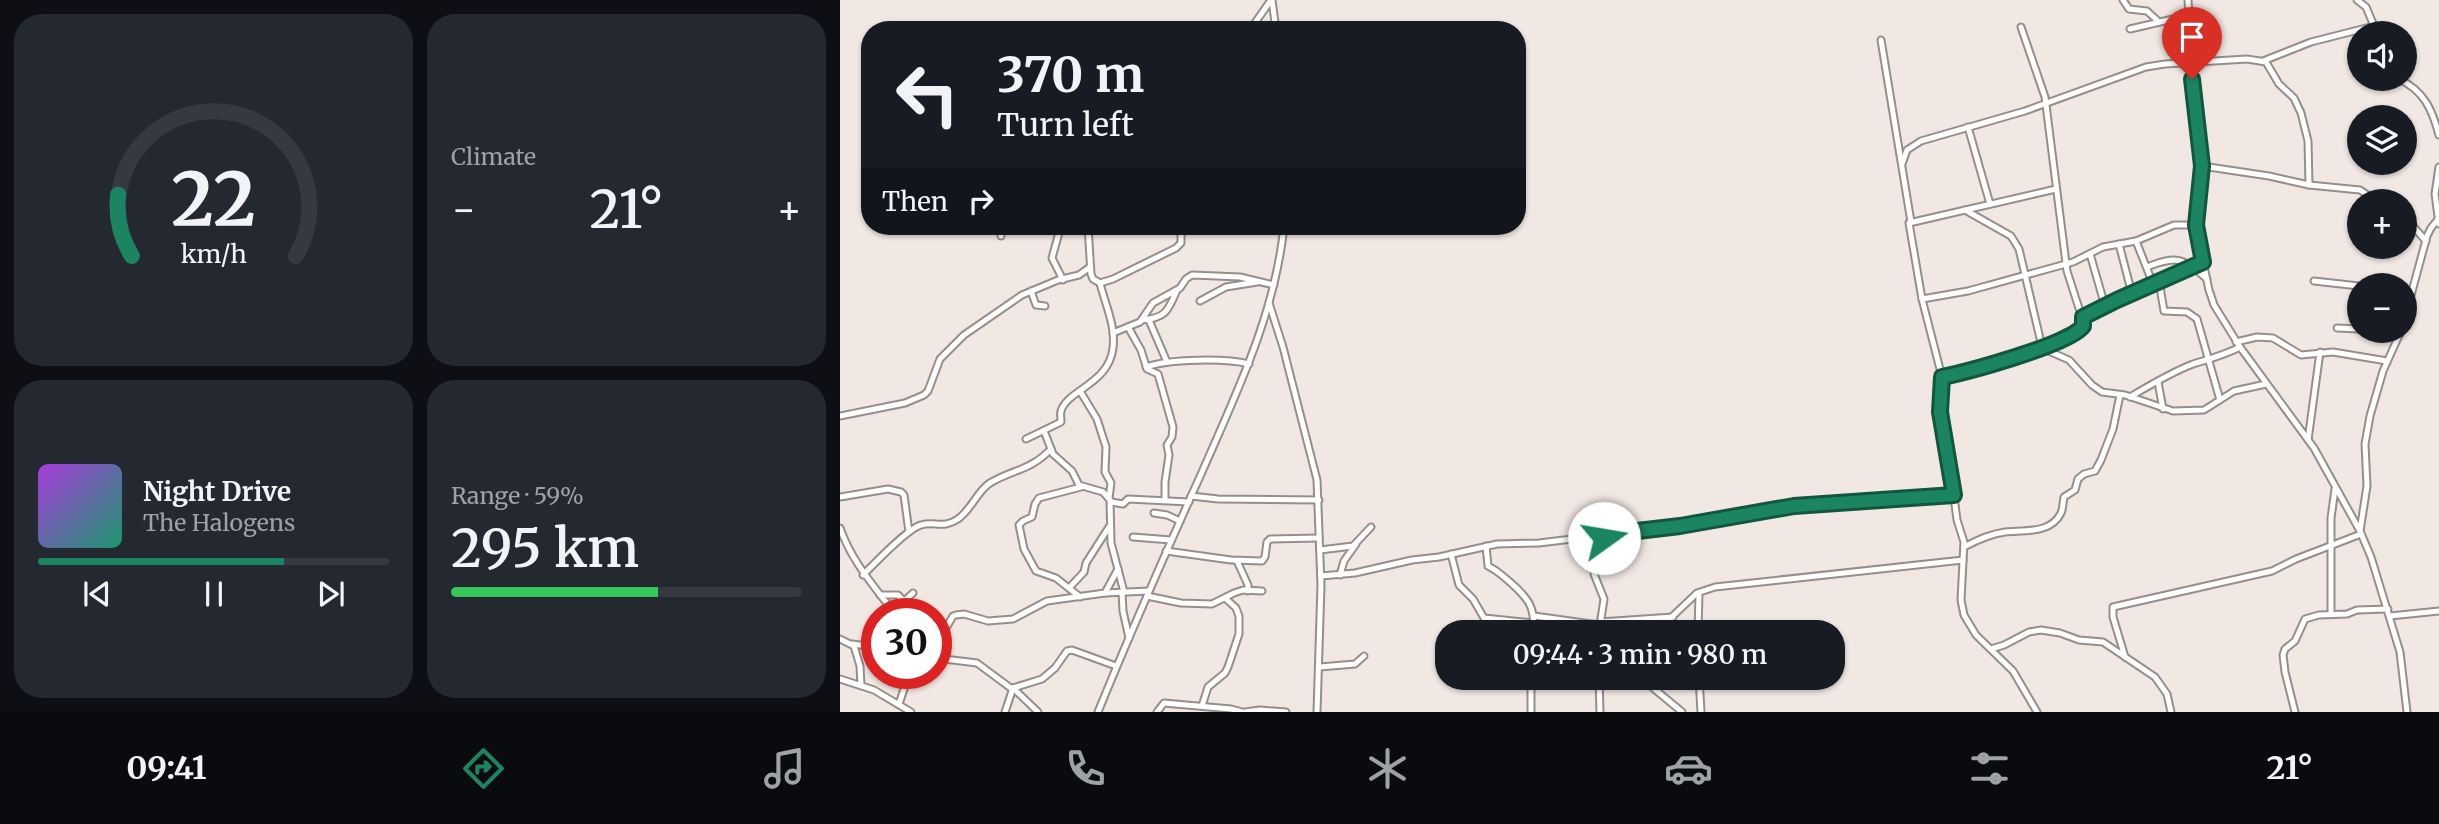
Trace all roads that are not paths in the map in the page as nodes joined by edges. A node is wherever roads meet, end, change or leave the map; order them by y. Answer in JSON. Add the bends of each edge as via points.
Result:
{"nodes":[{"id":1,"x":1271,"y":0,"type":"edge"},
{"id":2,"x":2123,"y":0,"type":"edge"},
{"id":3,"x":2189,"y":0,"type":"edge"},
{"id":4,"x":2357,"y":0,"type":"edge"},
{"id":5,"x":2190,"y":15,"type":"junction"},
{"id":6,"x":1256,"y":21,"type":"edge"},
{"id":7,"x":1274,"y":21,"type":"edge"},
{"id":8,"x":2372,"y":21,"type":"edge"},
{"id":9,"x":2159,"y":22,"type":"junction"},
{"id":10,"x":2021,"y":27,"type":"dead end"},
{"id":11,"x":2130,"y":29,"type":"dead end"},
{"id":12,"x":2347,"y":33,"type":"edge"},
{"id":13,"x":1881,"y":40,"type":"dead end"},
{"id":14,"x":2263,"y":61,"type":"junction"},
{"id":15,"x":2191,"y":62,"type":"junction"},
{"id":16,"x":2417,"y":89,"type":"edge"},
{"id":17,"x":2046,"y":102,"type":"junction"},
{"id":18,"x":1968,"y":127,"type":"junction"},
{"id":19,"x":2439,"y":135,"type":"edge"},
{"id":20,"x":1902,"y":164,"type":"junction"},
{"id":21,"x":2202,"y":166,"type":"junction"},
{"id":22,"x":2439,"y":167,"type":"edge"},
{"id":23,"x":2309,"y":185,"type":"junction"},
{"id":24,"x":2056,"y":189,"type":"junction"},
{"id":25,"x":2350,"y":189,"type":"edge"},
{"id":26,"x":1990,"y":204,"type":"junction"},
{"id":27,"x":1965,"y":210,"type":"junction"},
{"id":28,"x":2438,"y":221,"type":"edge"},
{"id":29,"x":1911,"y":222,"type":"junction"},
{"id":30,"x":2196,"y":225,"type":"junction"},
{"id":31,"x":2417,"y":231,"type":"edge"},
{"id":32,"x":1058,"y":235,"type":"edge"},
{"id":33,"x":1088,"y":235,"type":"edge"},
{"id":34,"x":1181,"y":235,"type":"edge"},
{"id":35,"x":1282,"y":235,"type":"edge"},
{"id":36,"x":2136,"y":241,"type":"junction"},
{"id":37,"x":2426,"y":241,"type":"junction"},
{"id":38,"x":2119,"y":244,"type":"junction"},
{"id":39,"x":2090,"y":254,"type":"junction"},
{"id":40,"x":2203,"y":262,"type":"junction"},
{"id":41,"x":2067,"y":264,"type":"junction"},
{"id":42,"x":2193,"y":266,"type":"junction"},
{"id":43,"x":1090,"y":267,"type":"junction"},
{"id":44,"x":2147,"y":267,"type":"junction"},
{"id":45,"x":2025,"y":275,"type":"junction"},
{"id":46,"x":2417,"y":276,"type":"edge"},
{"id":47,"x":1063,"y":279,"type":"junction"},
{"id":48,"x":2207,"y":279,"type":"junction"},
{"id":49,"x":1260,"y":281,"type":"junction"},
{"id":50,"x":2314,"y":281,"type":"dead end"},
{"id":51,"x":1100,"y":283,"type":"junction"},
{"id":52,"x":2156,"y":283,"type":"junction"},
{"id":53,"x":1274,"y":285,"type":"junction"},
{"id":54,"x":2129,"y":285,"type":"junction"},
{"id":55,"x":2347,"y":285,"type":"edge"},
{"id":56,"x":2143,"y":289,"type":"junction"},
{"id":57,"x":1177,"y":290,"type":"junction"},
{"id":58,"x":1031,"y":292,"type":"junction"},
{"id":59,"x":2132,"y":295,"type":"junction"},
{"id":60,"x":1923,"y":299,"type":"junction"},
{"id":61,"x":1200,"y":301,"type":"dead end"},
{"id":62,"x":1269,"y":303,"type":"junction"},
{"id":63,"x":1045,"y":306,"type":"dead end"},
{"id":64,"x":2105,"y":306,"type":"junction"},
{"id":65,"x":2083,"y":317,"type":"junction"},
{"id":66,"x":1145,"y":320,"type":"junction"},
{"id":67,"x":1111,"y":321,"type":"junction"},
{"id":68,"x":1131,"y":326,"type":"junction"},
{"id":69,"x":2337,"y":328,"type":"dead end"},
{"id":70,"x":2347,"y":328,"type":"edge"},
{"id":71,"x":1113,"y":333,"type":"junction"},
{"id":72,"x":2396,"y":343,"type":"edge"},
{"id":73,"x":2238,"y":345,"type":"junction"},
{"id":74,"x":2039,"y":348,"type":"junction"},
{"id":75,"x":2320,"y":352,"type":"junction"},
{"id":76,"x":2209,"y":360,"type":"junction"},
{"id":77,"x":2387,"y":361,"type":"junction"},
{"id":78,"x":1167,"y":362,"type":"junction"},
{"id":79,"x":1249,"y":364,"type":"junction"},
{"id":80,"x":1146,"y":367,"type":"junction"},
{"id":81,"x":2258,"y":373,"type":"junction"},
{"id":82,"x":1942,"y":377,"type":"junction"},
{"id":83,"x":2158,"y":382,"type":"junction"},
{"id":84,"x":2266,"y":384,"type":"junction"},
{"id":85,"x":2250,"y":387,"type":"junction"},
{"id":86,"x":1080,"y":391,"type":"junction"},
{"id":87,"x":2120,"y":395,"type":"junction"},
{"id":88,"x":2130,"y":397,"type":"junction"},
{"id":89,"x":2220,"y":400,"type":"junction"},
{"id":90,"x":2163,"y":409,"type":"junction"},
{"id":91,"x":840,"y":416,"type":"edge"},
{"id":92,"x":1044,"y":430,"type":"junction"},
{"id":93,"x":1026,"y":439,"type":"dead end"},
{"id":94,"x":2308,"y":440,"type":"junction"},
{"id":95,"x":1051,"y":449,"type":"junction"},
{"id":96,"x":1081,"y":487,"type":"junction"},
{"id":97,"x":2335,"y":489,"type":"junction"},
{"id":98,"x":1954,"y":495,"type":"junction"},
{"id":99,"x":840,"y":497,"type":"edge"},
{"id":100,"x":1165,"y":499,"type":"junction"},
{"id":101,"x":1190,"y":499,"type":"junction"},
{"id":102,"x":1110,"y":500,"type":"junction"},
{"id":103,"x":1319,"y":500,"type":"junction"},
{"id":104,"x":1154,"y":513,"type":"dead end"},
{"id":105,"x":1180,"y":520,"type":"junction"},
{"id":106,"x":1109,"y":527,"type":"junction"},
{"id":107,"x":1371,"y":527,"type":"dead end"},
{"id":108,"x":840,"y":528,"type":"edge"},
{"id":109,"x":909,"y":532,"type":"junction"},
{"id":110,"x":2360,"y":532,"type":"junction"},
{"id":111,"x":1603,"y":535,"type":"junction"},
{"id":112,"x":1133,"y":537,"type":"dead end"},
{"id":113,"x":842,"y":538,"type":"edge"},
{"id":114,"x":1319,"y":538,"type":"junction"},
{"id":115,"x":1171,"y":540,"type":"junction"},
{"id":116,"x":1356,"y":544,"type":"junction"},
{"id":117,"x":1486,"y":546,"type":"junction"},
{"id":118,"x":2331,"y":546,"type":"junction"},
{"id":119,"x":1964,"y":547,"type":"junction"},
{"id":120,"x":1320,"y":550,"type":"junction"},
{"id":121,"x":1166,"y":551,"type":"junction"},
{"id":122,"x":1451,"y":554,"type":"junction"},
{"id":123,"x":1963,"y":560,"type":"junction"},
{"id":124,"x":1237,"y":561,"type":"junction"},
{"id":125,"x":1118,"y":569,"type":"junction"},
{"id":126,"x":863,"y":575,"type":"junction"},
{"id":127,"x":1340,"y":575,"type":"junction"},
{"id":128,"x":1321,"y":576,"type":"junction"},
{"id":129,"x":1069,"y":587,"type":"junction"},
{"id":130,"x":1248,"y":591,"type":"junction"},
{"id":131,"x":1262,"y":591,"type":"dead end"},
{"id":132,"x":1123,"y":592,"type":"junction"},
{"id":133,"x":913,"y":593,"type":"dead end"},
{"id":134,"x":1105,"y":593,"type":"junction"},
{"id":135,"x":1699,"y":593,"type":"junction"},
{"id":136,"x":1148,"y":594,"type":"junction"},
{"id":137,"x":880,"y":595,"type":"junction"},
{"id":138,"x":1080,"y":597,"type":"junction"},
{"id":139,"x":882,"y":598,"type":"edge"},
{"id":140,"x":901,"y":598,"type":"edge"},
{"id":141,"x":907,"y":598,"type":"edge"},
{"id":142,"x":1225,"y":598,"type":"junction"},
{"id":143,"x":2388,"y":608,"type":"junction"},
{"id":144,"x":2439,"y":611,"type":"edge"},
{"id":145,"x":2331,"y":614,"type":"junction"},
{"id":146,"x":2390,"y":616,"type":"junction"},
{"id":147,"x":1673,"y":617,"type":"junction"},
{"id":148,"x":1534,"y":619,"type":"junction"},
{"id":149,"x":952,"y":620,"type":"edge"},
{"id":150,"x":1543,"y":620,"type":"edge"},
{"id":151,"x":1600,"y":620,"type":"edge"},
{"id":152,"x":1648,"y":620,"type":"edge"},
{"id":153,"x":1670,"y":620,"type":"edge"},
{"id":154,"x":1698,"y":620,"type":"edge"},
{"id":155,"x":1129,"y":638,"type":"junction"},
{"id":156,"x":840,"y":639,"type":"edge"},
{"id":157,"x":852,"y":644,"type":"junction"},
{"id":158,"x":861,"y":645,"type":"edge"},
{"id":159,"x":1991,"y":649,"type":"junction"},
{"id":160,"x":1364,"y":656,"type":"dead end"},
{"id":161,"x":2125,"y":657,"type":"junction"},
{"id":162,"x":952,"y":660,"type":"edge"},
{"id":163,"x":1116,"y":666,"type":"junction"},
{"id":164,"x":1320,"y":667,"type":"junction"},
{"id":165,"x":840,"y":679,"type":"edge"},
{"id":166,"x":861,"y":685,"type":"joint"},
{"id":167,"x":1012,"y":688,"type":"junction"},
{"id":168,"x":868,"y":689,"type":"edge"},
{"id":169,"x":905,"y":689,"type":"edge"},
{"id":170,"x":1531,"y":690,"type":"edge"},
{"id":171,"x":1600,"y":690,"type":"edge"},
{"id":172,"x":1656,"y":690,"type":"edge"},
{"id":173,"x":1700,"y":690,"type":"edge"},
{"id":174,"x":1202,"y":706,"type":"junction"},
{"id":175,"x":900,"y":708,"type":"edge"},
{"id":176,"x":2295,"y":710,"type":"edge"},
{"id":177,"x":911,"y":712,"type":"edge"},
{"id":178,"x":1005,"y":712,"type":"edge"},
{"id":179,"x":1038,"y":712,"type":"edge"},
{"id":180,"x":1098,"y":712,"type":"edge"},
{"id":181,"x":1157,"y":712,"type":"edge"},
{"id":182,"x":1243,"y":712,"type":"edge"},
{"id":183,"x":1286,"y":712,"type":"edge"},
{"id":184,"x":1317,"y":712,"type":"edge"},
{"id":185,"x":1531,"y":712,"type":"edge"},
{"id":186,"x":1600,"y":712,"type":"edge"},
{"id":187,"x":1682,"y":712,"type":"edge"},
{"id":188,"x":1701,"y":712,"type":"edge"},
{"id":189,"x":2037,"y":712,"type":"edge"},
{"id":190,"x":2171,"y":712,"type":"edge"},
{"id":191,"x":2285,"y":712,"type":"edge"},
{"id":192,"x":2407,"y":712,"type":"edge"}],
"edges":[{"from":1,"to":6,"type":"street"},
{"from":1,"to":7,"type":"street"},
{"from":2,"to":9,"type":"street","via":[[2129,9],[2144,10]]},
{"from":3,"to":5,"type":"street"},
{"from":4,"to":8,"type":"street"},
{"from":5,"to":9,"type":"street"},
{"from":5,"to":15,"type":"street"},
{"from":9,"to":11,"type":"street"},
{"from":10,"to":17,"type":"street"},
{"from":12,"to":14,"type":"street"},
{"from":13,"to":20,"type":"street"},
{"from":14,"to":15,"type":"street"},
{"from":14,"to":23,"type":"street","via":[[2292,94],[2301,113],[2308,141]]},
{"from":15,"to":17,"type":"street","via":[[2146,67]]},
{"from":15,"to":21,"type":"street"},
{"from":16,"to":19,"type":"street"},
{"from":17,"to":18,"type":"street"},
{"from":17,"to":24,"type":"street"},
{"from":18,"to":20,"type":"street","via":[[1913,145]]},
{"from":18,"to":26,"type":"street"},
{"from":20,"to":29,"type":"street"},
{"from":21,"to":23,"type":"street"},
{"from":21,"to":30,"type":"street"},
{"from":22,"to":28,"type":"street"},
{"from":23,"to":25,"type":"street"},
{"from":24,"to":26,"type":"street"},
{"from":24,"to":41,"type":"street"},
{"from":26,"to":27,"type":"street"},
{"from":27,"to":29,"type":"street"},
{"from":27,"to":45,"type":"street","via":[[2011,236]]},
{"from":28,"to":37,"type":"street"},
{"from":29,"to":60,"type":"street"},
{"from":30,"to":36,"type":"street","via":[[2174,225]]},
{"from":30,"to":40,"type":"street"},
{"from":31,"to":37,"type":"street"},
{"from":32,"to":47,"type":"street","via":[[1052,258]]},
{"from":33,"to":43,"type":"street"},
{"from":34,"to":51,"type":"street","via":[[1175,248]]},
{"from":35,"to":53,"type":"street"},
{"from":36,"to":38,"type":"street"},
{"from":36,"to":44,"type":"street"},
{"from":37,"to":46,"type":"street"},
{"from":38,"to":39,"type":"street"},
{"from":38,"to":54,"type":"street"},
{"from":39,"to":41,"type":"street"},
{"from":39,"to":64,"type":"street"},
{"from":40,"to":42,"type":"street"},
{"from":40,"to":48,"type":"street"},
{"from":41,"to":45,"type":"street"},
{"from":41,"to":65,"type":"street"},
{"from":42,"to":44,"type":"street","via":[[2176,258]]},
{"from":42,"to":48,"type":"street"},
{"from":42,"to":52,"type":"street"},
{"from":43,"to":47,"type":"street"},
{"from":43,"to":51,"type":"street","via":[[1093,279]]},
{"from":44,"to":52,"type":"street"},
{"from":45,"to":60,"type":"street"},
{"from":45,"to":74,"type":"street"},
{"from":47,"to":58,"type":"street"},
{"from":48,"to":73,"type":"street","via":[[2214,305]]},
{"from":49,"to":53,"type":"street"},
{"from":49,"to":57,"type":"street","via":[[1192,275]]},
{"from":49,"to":61,"type":"street","via":[[1226,287]]},
{"from":50,"to":55,"type":"street"},
{"from":51,"to":67,"type":"street"},
{"from":52,"to":56,"type":"street"},
{"from":52,"to":76,"type":"street","via":[[2164,311],[2195,317]]},
{"from":53,"to":62,"type":"street"},
{"from":54,"to":56,"type":"street"},
{"from":54,"to":59,"type":"street"},
{"from":56,"to":59,"type":"street"},
{"from":57,"to":66,"type":"street","via":[[1153,303]]},
{"from":57,"to":66,"type":"street","via":[[1169,309]]},
{"from":58,"to":63,"type":"street","via":[[1036,306]]},
{"from":58,"to":91,"type":"street","via":[[951,347],[940,359],[924,395]]},
{"from":59,"to":64,"type":"street"},
{"from":60,"to":82,"type":"street"},
{"from":62,"to":79,"type":"street"},
{"from":62,"to":103,"type":"street"},
{"from":64,"to":65,"type":"street"},
{"from":65,"to":74,"type":"street","via":[[2080,331]]},
{"from":66,"to":68,"type":"street"},
{"from":66,"to":78,"type":"street","via":[[1159,339]]},
{"from":67,"to":68,"type":"street"},
{"from":67,"to":71,"type":"street"},
{"from":68,"to":71,"type":"street"},
{"from":68,"to":80,"type":"street"},
{"from":69,"to":70,"type":"street"},
{"from":71,"to":86,"type":"street","via":[[1113,352],[1106,367],[1095,382]]},
{"from":72,"to":77,"type":"street"},
{"from":73,"to":75,"type":"street","via":[[2257,337],[2273,338],[2301,355]]},
{"from":73,"to":76,"type":"street"},
{"from":73,"to":81,"type":"street"},
{"from":74,"to":82,"type":"street"},
{"from":74,"to":87,"type":"street","via":[[2069,359],[2092,385],[2107,394]]},
{"from":75,"to":77,"type":"street"},
{"from":75,"to":94,"type":"street"},
{"from":76,"to":83,"type":"street"},
{"from":76,"to":89,"type":"street"},
{"from":77,"to":110,"type":"street","via":[[2367,437],[2367,486]]},
{"from":78,"to":79,"type":"street"},
{"from":78,"to":80,"type":"street"},
{"from":79,"to":101,"type":"street"},
{"from":80,"to":100,"type":"street","via":[[1158,374],[1173,427],[1167,445]]},
{"from":81,"to":84,"type":"street"},
{"from":81,"to":85,"type":"street"},
{"from":82,"to":98,"type":"street","via":[[1940,412]]},
{"from":83,"to":88,"type":"street"},
{"from":83,"to":90,"type":"street"},
{"from":84,"to":85,"type":"street"},
{"from":84,"to":94,"type":"street"},
{"from":85,"to":89,"type":"street"},
{"from":86,"to":92,"type":"street","via":[[1063,408],[1061,422]]},
{"from":86,"to":102,"type":"street","via":[[1097,419],[1106,447]]},
{"from":87,"to":88,"type":"street"},
{"from":87,"to":119,"type":"street","via":[[2097,469],[2078,479],[2075,490],[2064,497],[2057,518],[2034,531],[1992,534]]},
{"from":88,"to":90,"type":"street"},
{"from":89,"to":90,"type":"street","via":[[2199,411]]},
{"from":92,"to":93,"type":"street"},
{"from":92,"to":95,"type":"street"},
{"from":94,"to":97,"type":"street"},
{"from":95,"to":96,"type":"street"},
{"from":95,"to":109,"type":"street","via":[[1039,461],[987,485],[958,519],[943,526],[921,525]]},
{"from":96,"to":102,"type":"street","via":[[1103,492]]},
{"from":96,"to":129,"type":"street","via":[[1039,498],[1032,517],[1019,525],[1024,549],[1036,571]]},
{"from":97,"to":110,"type":"street"},
{"from":97,"to":118,"type":"street"},
{"from":98,"to":111,"type":"street","via":[[1794,506]]},
{"from":98,"to":119,"type":"street"},
{"from":99,"to":109,"type":"street","via":[[888,489],[901,492]]},
{"from":100,"to":101,"type":"street"},
{"from":100,"to":102,"type":"street","via":[[1128,499],[1123,504]]},
{"from":101,"to":103,"type":"street"},
{"from":101,"to":105,"type":"street"},
{"from":102,"to":106,"type":"street"},
{"from":103,"to":114,"type":"street"},
{"from":104,"to":105,"type":"street"},
{"from":105,"to":115,"type":"street"},
{"from":106,"to":125,"type":"street"},
{"from":106,"to":129,"type":"street","via":[[1084,572]]},
{"from":107,"to":116,"type":"street"},
{"from":108,"to":113,"type":"street"},
{"from":109,"to":126,"type":"street"},
{"from":110,"to":118,"type":"street"},
{"from":110,"to":143,"type":"street"},
{"from":111,"to":117,"type":"street"},
{"from":111,"to":151,"type":"street","via":[[1601,562],[1594,574],[1604,599]]},
{"from":112,"to":115,"type":"street"},
{"from":113,"to":126,"type":"street"},
{"from":114,"to":120,"type":"street"},
{"from":114,"to":124,"type":"street","via":[[1270,539],[1264,561]]},
{"from":115,"to":121,"type":"street"},
{"from":116,"to":120,"type":"street"},
{"from":116,"to":127,"type":"street"},
{"from":117,"to":122,"type":"street"},
{"from":117,"to":148,"type":"street","via":[[1488,566],[1530,601]]},
{"from":118,"to":145,"type":"street"},
{"from":118,"to":161,"type":"street","via":[[2272,571],[2113,607]]},
{"from":119,"to":123,"type":"street"},
{"from":120,"to":128,"type":"street"},
{"from":121,"to":124,"type":"street"},
{"from":121,"to":136,"type":"street"},
{"from":122,"to":127,"type":"street"},
{"from":122,"to":148,"type":"street","via":[[1459,585],[1484,618]]},
{"from":123,"to":135,"type":"street","via":[[1715,587]]},
{"from":123,"to":159,"type":"street","via":[[1964,615]]},
{"from":124,"to":130,"type":"street"},
{"from":125,"to":132,"type":"street"},
{"from":125,"to":134,"type":"street"},
{"from":126,"to":137,"type":"street"},
{"from":127,"to":128,"type":"street"},
{"from":128,"to":164,"type":"street"},
{"from":129,"to":138,"type":"street"},
{"from":130,"to":131,"type":"street"},
{"from":130,"to":142,"type":"street"},
{"from":132,"to":134,"type":"street"},
{"from":132,"to":136,"type":"street"},
{"from":132,"to":155,"type":"street"},
{"from":133,"to":141,"type":"street"},
{"from":134,"to":138,"type":"street"},
{"from":135,"to":147,"type":"street"},
{"from":135,"to":154,"type":"street"},
{"from":136,"to":142,"type":"street","via":[[1181,603],[1212,604]]},
{"from":136,"to":155,"type":"street"},
{"from":137,"to":139,"type":"street"},
{"from":137,"to":140,"type":"street"},
{"from":138,"to":149,"type":"street","via":[[1047,601],[1013,619],[988,621],[964,614]]},
{"from":142,"to":174,"type":"street","via":[[1236,608],[1239,634],[1225,673],[1211,682]]},
{"from":143,"to":145,"type":"street"},
{"from":143,"to":146,"type":"street"},
{"from":144,"to":146,"type":"street"},
{"from":145,"to":176,"type":"street","via":[[2305,619],[2295,641],[2284,651]]},
{"from":146,"to":192,"type":"street","via":[[2404,673]]},
{"from":147,"to":152,"type":"street"},
{"from":147,"to":153,"type":"street"},
{"from":148,"to":150,"type":"street"},
{"from":155,"to":163,"type":"street"},
{"from":156,"to":157,"type":"street"},
{"from":157,"to":158,"type":"street"},
{"from":157,"to":166,"type":"street"},
{"from":159,"to":161,"type":"street","via":[[2041,630],[2103,642]]},
{"from":159,"to":189,"type":"street","via":[[2013,671]]},
{"from":160,"to":164,"type":"street","via":[[1355,664]]},
{"from":161,"to":190,"type":"street","via":[[2155,677],[2167,694]]},
{"from":162,"to":167,"type":"street","via":[[980,664]]},
{"from":163,"to":167,"type":"street","via":[[1068,651],[1042,680]]},
{"from":163,"to":180,"type":"street"},
{"from":164,"to":184,"type":"street"},
{"from":165,"to":166,"type":"street"},
{"from":167,"to":178,"type":"street"},
{"from":167,"to":179,"type":"street"},
{"from":168,"to":175,"type":"street"},
{"from":169,"to":175,"type":"street"},
{"from":170,"to":185,"type":"street"},
{"from":171,"to":186,"type":"street"},
{"from":172,"to":187,"type":"street"},
{"from":173,"to":188,"type":"street"},
{"from":174,"to":181,"type":"street","via":[[1164,703]]},
{"from":174,"to":182,"type":"street"},
{"from":175,"to":177,"type":"street"},
{"from":176,"to":191,"type":"street"},
{"from":182,"to":183,"type":"street"}]}
